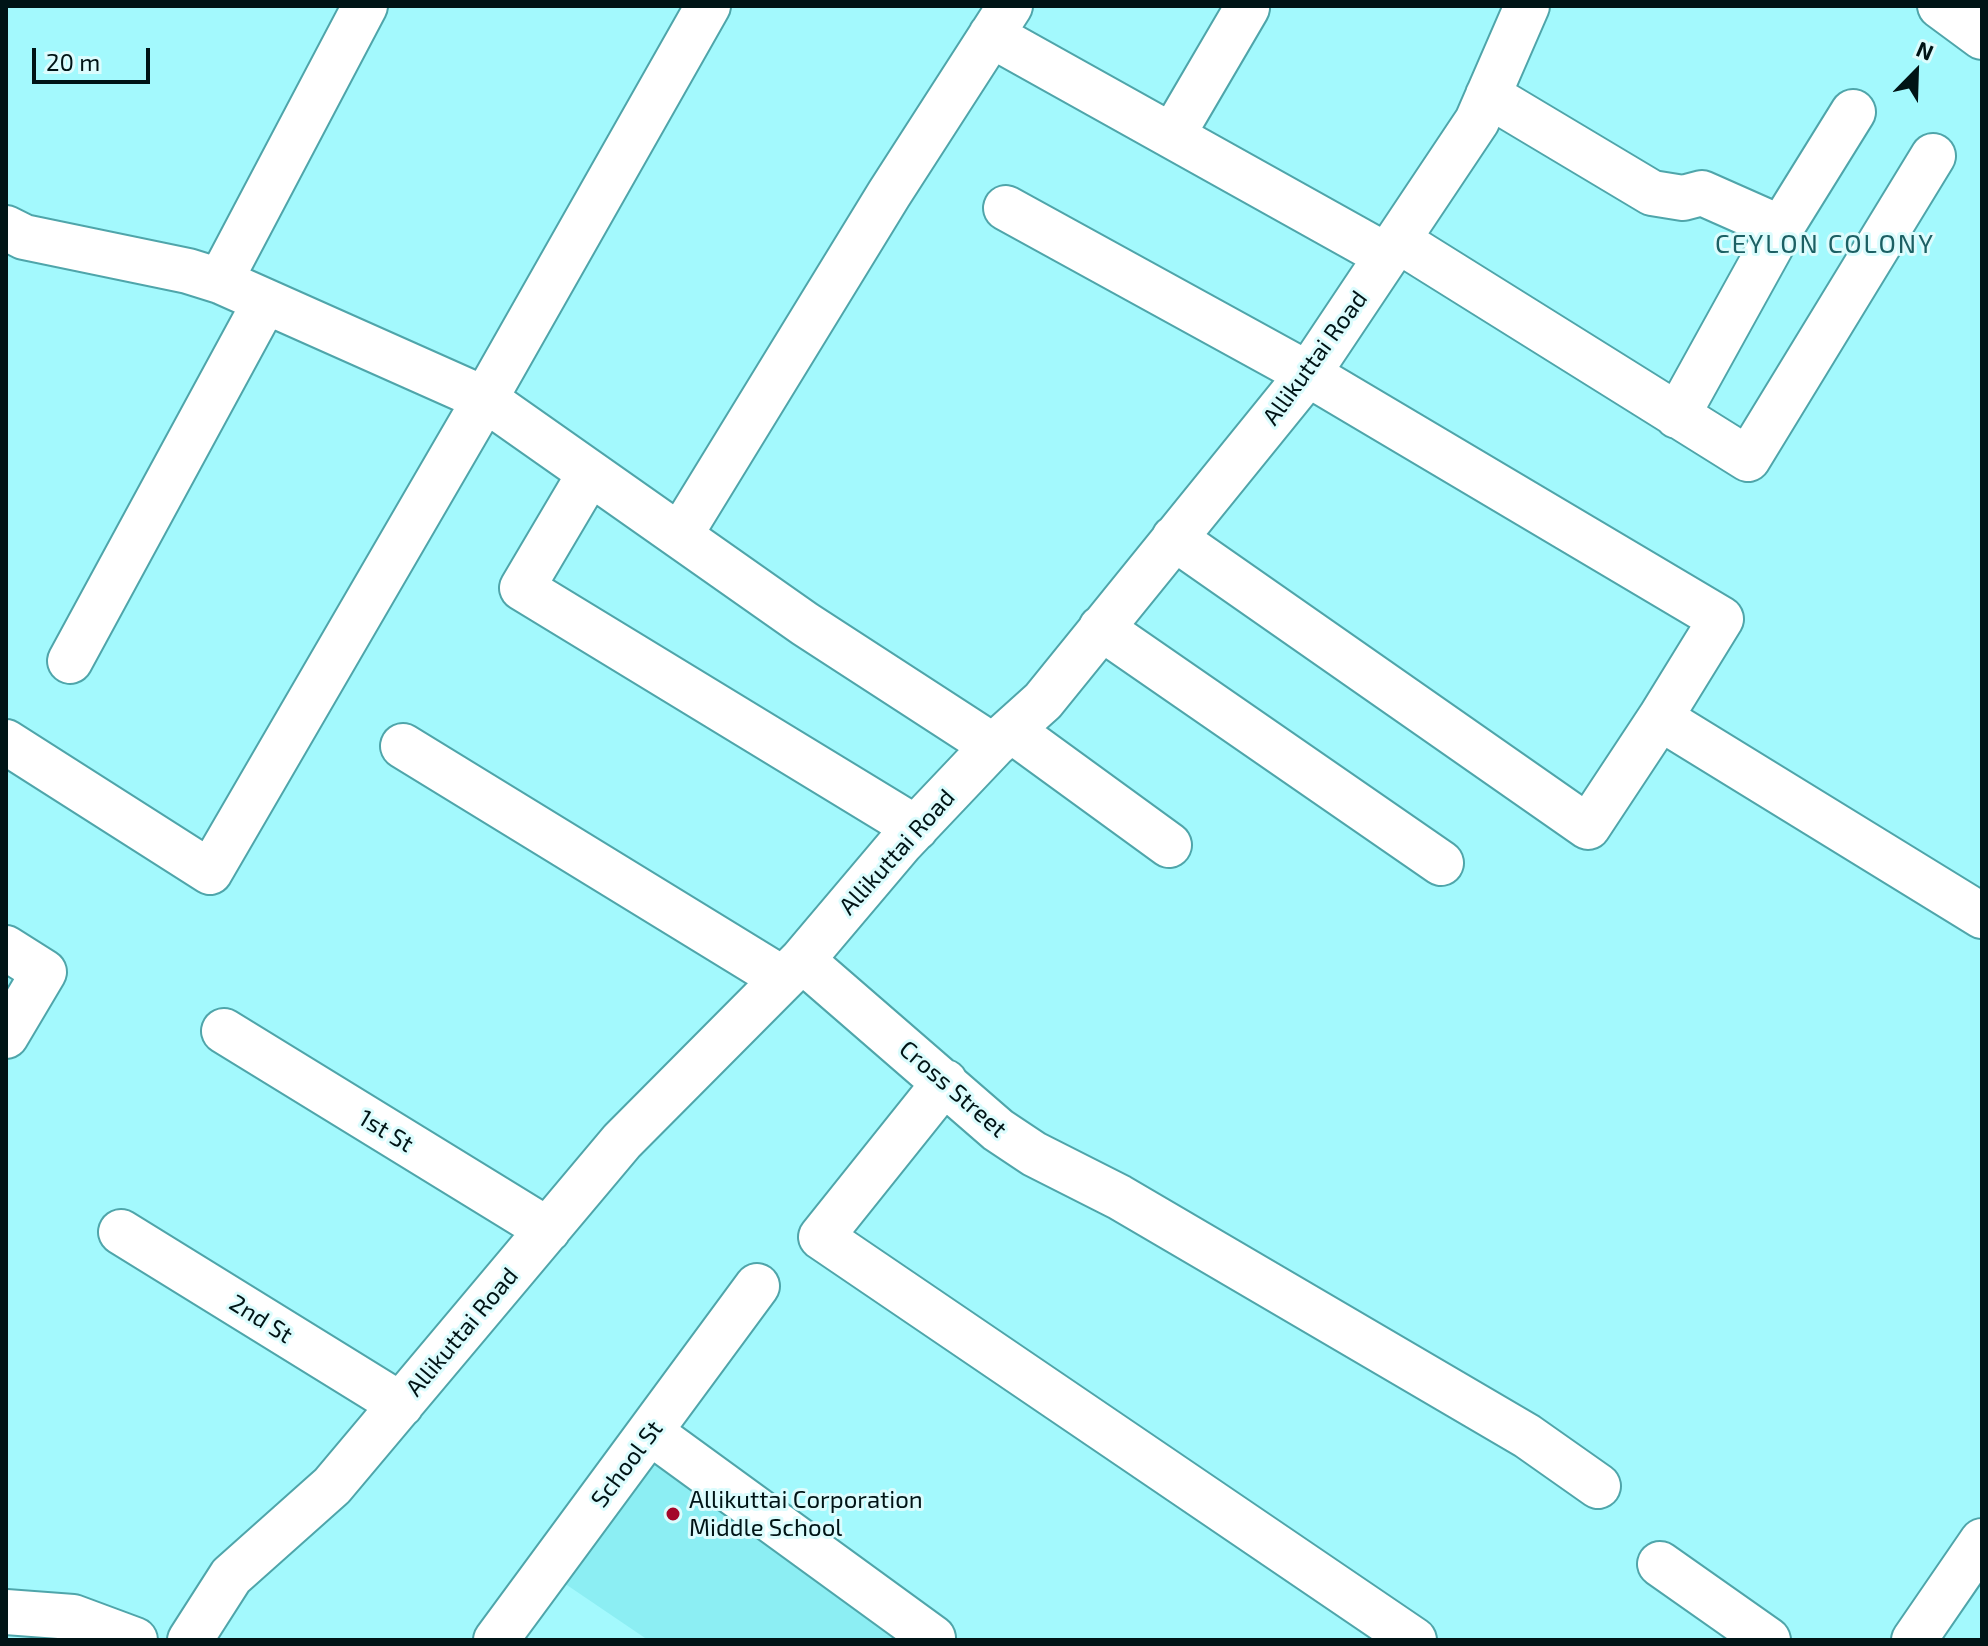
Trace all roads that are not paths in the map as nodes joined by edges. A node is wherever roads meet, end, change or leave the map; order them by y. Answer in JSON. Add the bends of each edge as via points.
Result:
{"nodes":[{"id":1,"x":365,"y":6,"type":"edge"},
{"id":2,"x":708,"y":6,"type":"edge"},
{"id":3,"x":1940,"y":6,"type":"edge"},
{"id":4,"x":1525,"y":7,"type":"edge"},
{"id":5,"x":1247,"y":8,"type":"dead end"},
{"id":6,"x":1001,"y":21,"type":"edge"},
{"id":7,"x":1982,"y":37,"type":"edge"},
{"id":8,"x":1488,"y":95,"type":"junction"},
{"id":9,"x":1853,"y":112,"type":"dead end"},
{"id":10,"x":1172,"y":136,"type":"junction"},
{"id":11,"x":1933,"y":156,"type":"dead end"},
{"id":12,"x":1006,"y":208,"type":"dead end"},
{"id":13,"x":6,"y":228,"type":"edge"},
{"id":14,"x":1781,"y":228,"type":"junction"},
{"id":15,"x":1393,"y":248,"type":"junction"},
{"id":16,"x":220,"y":281,"type":"junction"},
{"id":17,"x":265,"y":302,"type":"junction"},
{"id":18,"x":1308,"y":374,"type":"junction"},
{"id":19,"x":485,"y":399,"type":"junction"},
{"id":20,"x":1677,"y":416,"type":"junction"},
{"id":21,"x":590,"y":473,"type":"junction"},
{"id":22,"x":680,"y":535,"type":"junction"},
{"id":23,"x":1174,"y":538,"type":"junction"},
{"id":24,"x":1101,"y":628,"type":"junction"},
{"id":25,"x":70,"y":661,"type":"dead end"},
{"id":26,"x":1660,"y":718,"type":"junction"},
{"id":27,"x":1002,"y":738,"type":"junction"},
{"id":28,"x":6,"y":742,"type":"edge"},
{"id":29,"x":403,"y":746,"type":"dead end"},
{"id":30,"x":916,"y":828,"type":"junction"},
{"id":31,"x":1169,"y":845,"type":"dead end"},
{"id":32,"x":1441,"y":863,"type":"dead end"},
{"id":33,"x":1982,"y":916,"type":"edge"},
{"id":34,"x":6,"y":948,"type":"edge"},
{"id":35,"x":793,"y":969,"type":"junction"},
{"id":36,"x":224,"y":1031,"type":"dead end"},
{"id":37,"x":6,"y":1036,"type":"edge"},
{"id":38,"x":945,"y":1082,"type":"junction"},
{"id":39,"x":548,"y":1230,"type":"junction"},
{"id":40,"x":121,"y":1232,"type":"dead end"},
{"id":41,"x":757,"y":1286,"type":"dead end"},
{"id":42,"x":401,"y":1405,"type":"junction"},
{"id":43,"x":650,"y":1432,"type":"junction"},
{"id":44,"x":1598,"y":1486,"type":"dead end"},
{"id":45,"x":1982,"y":1541,"type":"edge"},
{"id":46,"x":1660,"y":1564,"type":"dead end"},
{"id":47,"x":6,"y":1612,"type":"edge"},
{"id":48,"x":933,"y":1638,"type":"dead end"},
{"id":49,"x":135,"y":1640,"type":"edge"},
{"id":50,"x":190,"y":1640,"type":"edge"},
{"id":51,"x":496,"y":1640,"type":"edge"},
{"id":52,"x":1414,"y":1640,"type":"edge"},
{"id":53,"x":1768,"y":1640,"type":"edge"},
{"id":54,"x":1914,"y":1640,"type":"edge"}],
"edges":[{"from":1,"to":16,"type":"street"},
{"from":2,"to":19,"type":"street"},
{"from":3,"to":7,"type":"street"},
{"from":4,"to":8,"type":"street","name":"Allikuttai Road"},
{"from":5,"to":10,"type":"street"},
{"from":6,"to":10,"type":"street"},
{"from":6,"to":22,"type":"street"},
{"from":8,"to":14,"type":"street","via":[[1652,193],[1683,198],[1702,193]]},
{"from":8,"to":15,"type":"street","name":"Allikuttai Road","via":[[1477,121]]},
{"from":9,"to":14,"type":"street"},
{"from":10,"to":15,"type":"street"},
{"from":11,"to":20,"type":"street","via":[[1748,459]]},
{"from":12,"to":18,"type":"street"},
{"from":13,"to":16,"type":"street","via":[[24,237]]},
{"from":14,"to":20,"type":"street"},
{"from":15,"to":18,"type":"street","name":"Allikuttai Road"},
{"from":15,"to":20,"type":"street"},
{"from":16,"to":17,"type":"street"},
{"from":17,"to":19,"type":"street"},
{"from":17,"to":25,"type":"street"},
{"from":18,"to":23,"type":"street","name":"Allikuttai Road"},
{"from":18,"to":26,"type":"street","via":[[1721,619]]},
{"from":19,"to":21,"type":"street"},
{"from":19,"to":28,"type":"street","via":[[210,872]]},
{"from":21,"to":22,"type":"street"},
{"from":21,"to":30,"type":"street","via":[[522,588]]},
{"from":22,"to":27,"type":"street","via":[[805,624]]},
{"from":23,"to":24,"type":"street","name":"Allikuttai Road"},
{"from":23,"to":26,"type":"street","via":[[1588,827]]},
{"from":24,"to":27,"type":"street","name":"Allikuttai Road","via":[[1043,701]]},
{"from":24,"to":32,"type":"street"},
{"from":26,"to":33,"type":"street"},
{"from":27,"to":30,"type":"street","name":"Allikuttai Road"},
{"from":27,"to":31,"type":"street"},
{"from":29,"to":35,"type":"street","name":"Cross Street"},
{"from":30,"to":35,"type":"street","name":"Allikuttai Road"},
{"from":34,"to":37,"type":"street","via":[[44,972]]},
{"from":35,"to":38,"type":"street","name":"Cross Street"},
{"from":35,"to":39,"type":"street","name":"Allikuttai Road","via":[[622,1141]]},
{"from":36,"to":39,"type":"street","name":"1st St"},
{"from":38,"to":44,"type":"street","name":"Cross Street","via":[[1034,1154],[1119,1197],[1527,1436]]},
{"from":38,"to":52,"type":"street","via":[[821,1237]]},
{"from":39,"to":42,"type":"street","name":"Allikuttai Road"},
{"from":40,"to":42,"type":"street","name":"2nd St"},
{"from":41,"to":43,"type":"street","name":"School St"},
{"from":42,"to":50,"type":"street","name":"Allikuttai Road","via":[[332,1486],[231,1576]]},
{"from":43,"to":48,"type":"street"},
{"from":43,"to":51,"type":"street","name":"School St"},
{"from":45,"to":54,"type":"street"},
{"from":46,"to":53,"type":"street"},
{"from":47,"to":49,"type":"street","via":[[73,1617]]}]}
